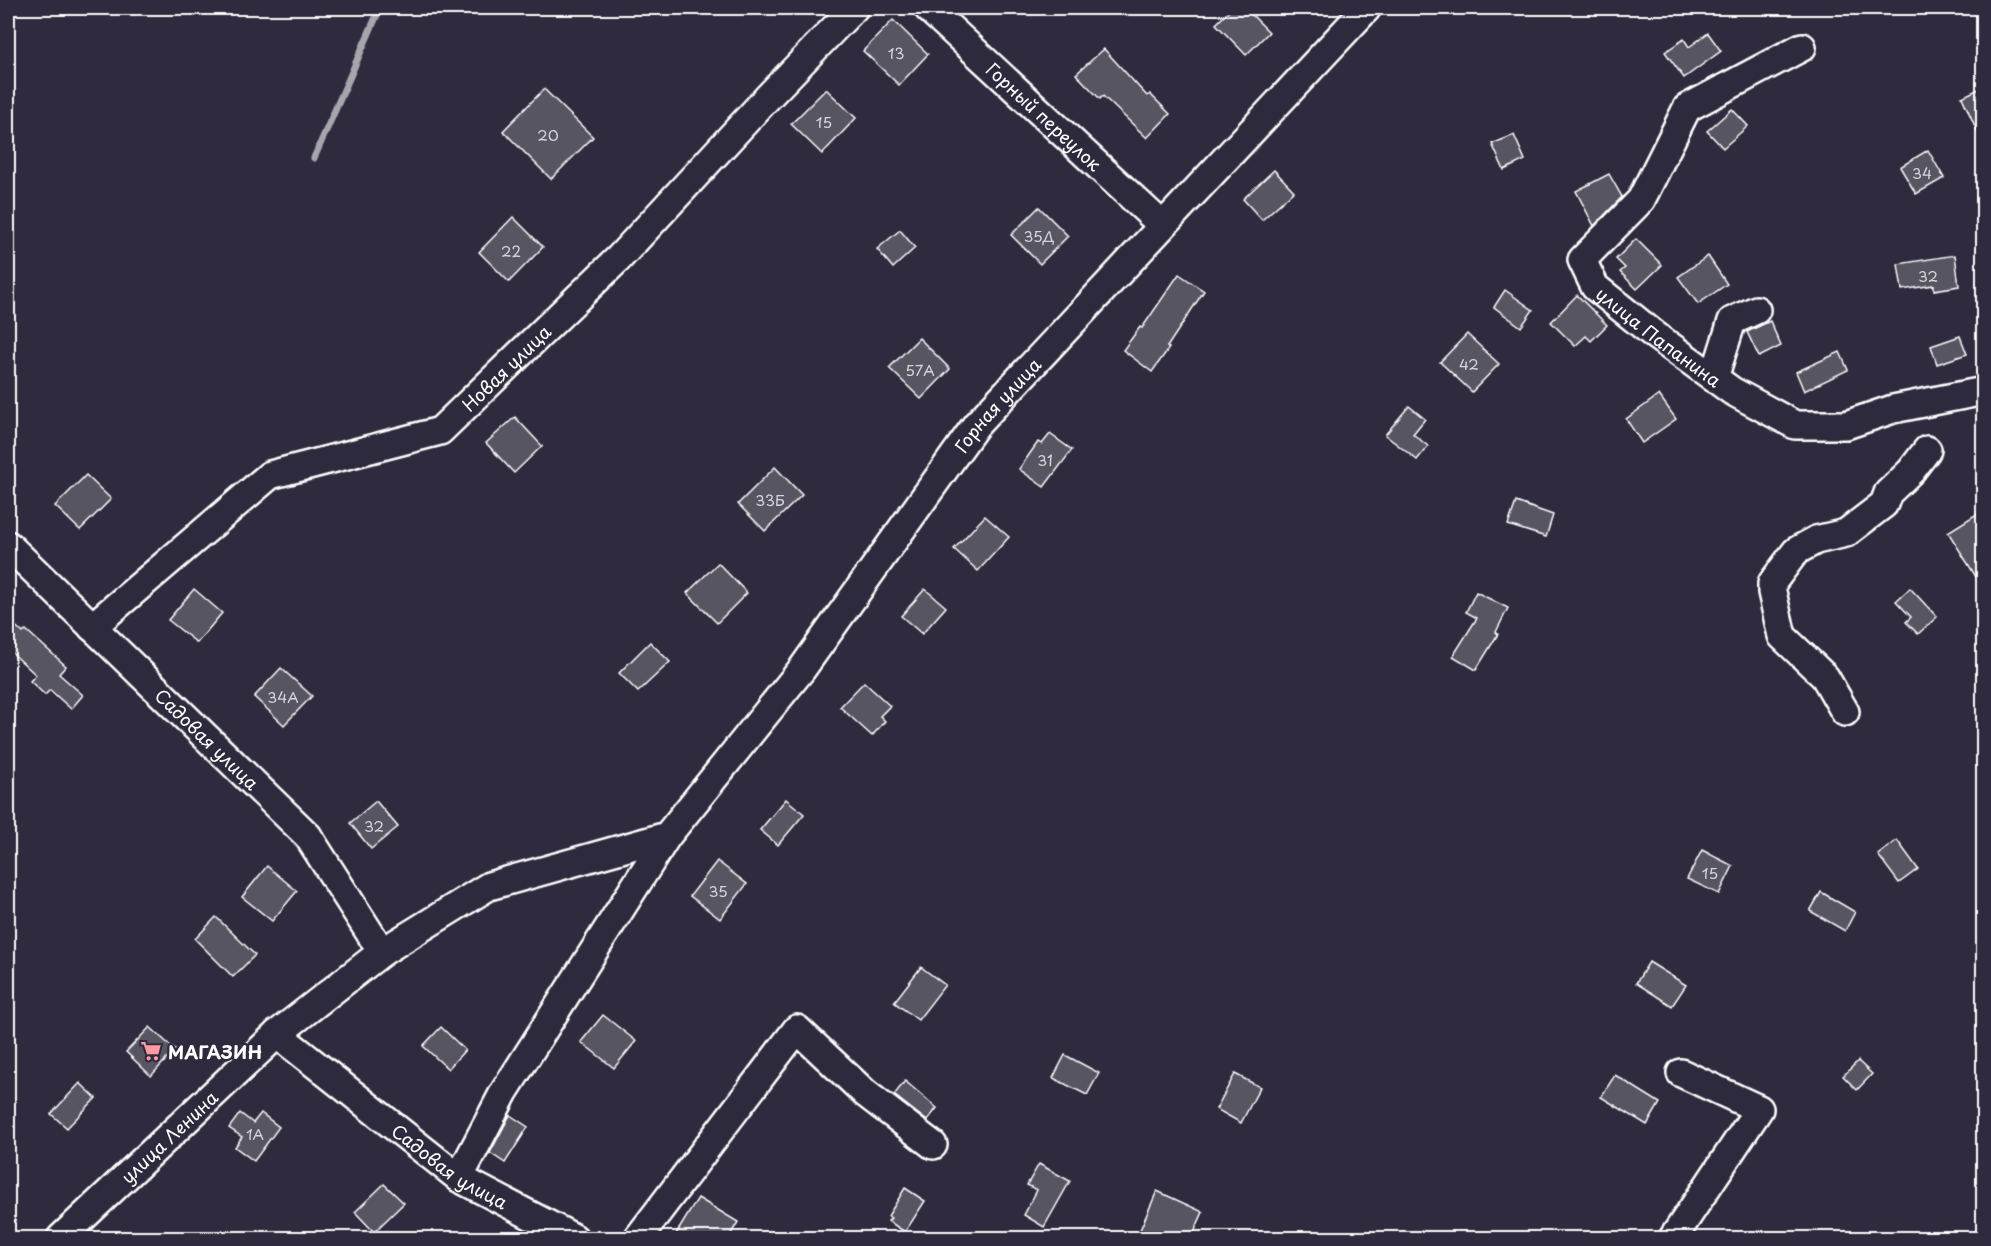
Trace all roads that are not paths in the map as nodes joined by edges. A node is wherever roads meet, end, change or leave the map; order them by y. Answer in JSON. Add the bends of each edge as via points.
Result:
{"nodes":[{"id":1,"x":854,"y":8,"type":"edge"},
{"id":2,"x":928,"y":8,"type":"edge"},
{"id":3,"x":1367,"y":8,"type":"edge"},
{"id":4,"x":1802,"y":47,"type":"dead end"},
{"id":5,"x":1162,"y":225,"type":"junction"},
{"id":6,"x":1756,"y":310,"type":"dead end"},
{"id":7,"x":1714,"y":378,"type":"junction"},
{"id":8,"x":1983,"y":392,"type":"edge"},
{"id":9,"x":1927,"y":450,"type":"dead end"},
{"id":10,"x":8,"y":545,"type":"edge"},
{"id":11,"x":92,"y":627,"type":"junction"},
{"id":12,"x":1845,"y":712,"type":"dead end"},
{"id":13,"x":667,"y":836,"type":"junction"},
{"id":14,"x":382,"y":952,"type":"junction"},
{"id":15,"x":277,"y":1034,"type":"junction"},
{"id":16,"x":1681,"y":1073,"type":"dead end"},
{"id":17,"x":933,"y":1145,"type":"dead end"},
{"id":18,"x":459,"y":1178,"type":"junction"},
{"id":19,"x":61,"y":1239,"type":"edge"},
{"id":20,"x":574,"y":1239,"type":"edge"},
{"id":21,"x":638,"y":1239,"type":"edge"},
{"id":22,"x":1673,"y":1239,"type":"edge"}],
"edges":[{"from":1,"to":11,"type":"street","name":"Новая улица","via":[[619,258],[440,431],[270,475]]},
{"from":2,"to":5,"type":"street","name":"Горный переулок"},
{"from":3,"to":5,"type":"street","name":"Горная улица"},
{"from":4,"to":7,"type":"street","name":"улица Папанина","via":[[1688,108],[1641,200],[1582,260],[1595,287]]},
{"from":5,"to":13,"type":"street","name":"Горная улица","via":[[976,425],[802,669]]},
{"from":6,"to":7,"type":"street","via":[[1732,321]]},
{"from":7,"to":8,"type":"street","name":"улица Папанина","via":[[1795,425],[1846,425],[1893,410]]},
{"from":9,"to":12,"type":"street","via":[[1888,493],[1884,504],[1846,533],[1816,540],[1796,551],[1772,583],[1782,636],[1825,677]]},
{"from":10,"to":11,"type":"street","name":"Садовая улица"},
{"from":11,"to":14,"type":"street","name":"Садовая улица","via":[[308,836]]},
{"from":13,"to":14,"type":"street","name":"улица Ленина","via":[[489,886]]},
{"from":13,"to":18,"type":"street","name":"Горная улица","via":[[504,1092]]},
{"from":14,"to":15,"type":"street","name":"улица Ленина"},
{"from":15,"to":18,"type":"street","name":"Садовая улица"},
{"from":15,"to":19,"type":"street","name":"улица Ленина"},
{"from":16,"to":22,"type":"street","via":[[1759,1109]]},
{"from":17,"to":21,"type":"street","via":[[865,1093],[797,1029]]},
{"from":18,"to":20,"type":"street","name":"Садовая улица"}]}
